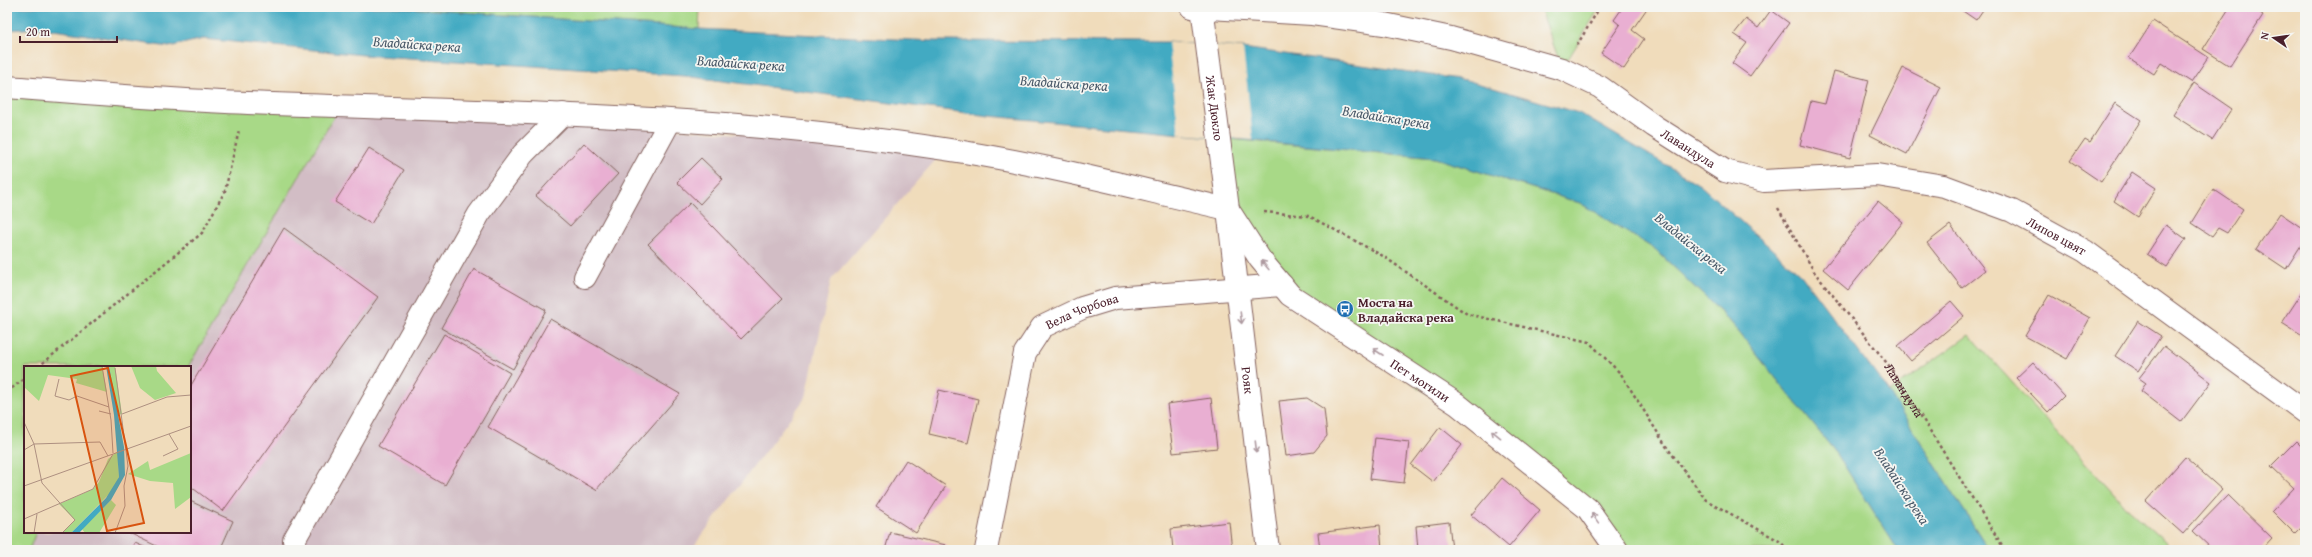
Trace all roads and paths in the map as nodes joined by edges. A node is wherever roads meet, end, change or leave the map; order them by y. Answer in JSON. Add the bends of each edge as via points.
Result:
{"nodes":[{"id":1,"x":1199,"y":7,"type":"edge"},
{"id":2,"x":1600,"y":7,"type":"edge"},
{"id":3,"x":1562,"y":69,"type":"junction"},
{"id":4,"x":7,"y":87,"type":"edge"},
{"id":5,"x":246,"y":103,"type":"junction"},
{"id":6,"x":563,"y":114,"type":"junction"},
{"id":7,"x":670,"y":121,"type":"junction"},
{"id":8,"x":1764,"y":181,"type":"junction"},
{"id":9,"x":1228,"y":209,"type":"junction"},
{"id":10,"x":585,"y":277,"type":"dead end"},
{"id":11,"x":1282,"y":285,"type":"junction"},
{"id":12,"x":1238,"y":290,"type":"junction"},
{"id":13,"x":39,"y":366,"type":"edge"},
{"id":14,"x":24,"y":379,"type":"edge"},
{"id":15,"x":7,"y":392,"type":"edge"},
{"id":16,"x":2305,"y":412,"type":"edge"},
{"id":17,"x":297,"y":550,"type":"edge"},
{"id":18,"x":986,"y":550,"type":"edge"},
{"id":19,"x":1268,"y":550,"type":"edge"},
{"id":20,"x":1617,"y":550,"type":"edge"},
{"id":21,"x":1787,"y":550,"type":"edge"},
{"id":22,"x":2005,"y":550,"type":"edge"}],
"edges":[{"from":1,"to":3,"type":"street","name":"Лавандула","via":[[1312,14],[1384,24],[1451,38]]},
{"from":1,"to":9,"type":"street","name":"Жак Дюкло","via":[[1208,45]]},
{"from":2,"to":3,"type":"path"},
{"from":3,"to":8,"type":"street","name":"Лавандула","via":[[1600,87],[1654,126],[1725,171]]},
{"from":4,"to":5,"type":"street"},
{"from":5,"to":6,"type":"street"},
{"from":5,"to":13,"type":"path","via":[[225,191],[202,233]]},
{"from":6,"to":7,"type":"street"},
{"from":6,"to":17,"type":"street","via":[[523,154],[479,214],[294,540]]},
{"from":7,"to":9,"type":"street","via":[[838,136],[945,149],[1060,171]]},
{"from":7,"to":10,"type":"street"},
{"from":8,"to":16,"type":"street","name":"Липов цвят","via":[[1877,175],[1944,186],[2012,211],[2085,251]]},
{"from":8,"to":22,"type":"path","name":"Лавандула","via":[[1783,220],[1815,273],[1890,367]]},
{"from":11,"to":9,"type":"street","name":"Пет могили","one_way":true,"via":[[1260,259]]},
{"from":9,"to":12,"type":"street","name":"Рояк"},
{"from":9,"to":21,"type":"path","via":[[1309,216],[1382,256],[1467,314],[1589,342],[1621,374],[1666,446],[1706,500],[1781,542]]},
{"from":11,"to":12,"type":"street","name":"Вела Чорбова"},
{"from":20,"to":11,"type":"street","name":"Пет могили","one_way":true,"via":[[1588,509],[1458,404],[1290,296]]},
{"from":12,"to":18,"type":"street","name":"Вела Чорбова","via":[[1115,298],[1082,308],[1042,327],[1025,353]]},
{"from":12,"to":19,"type":"street","name":"Рояк","one_way":true},
{"from":14,"to":15,"type":"path"}]}
